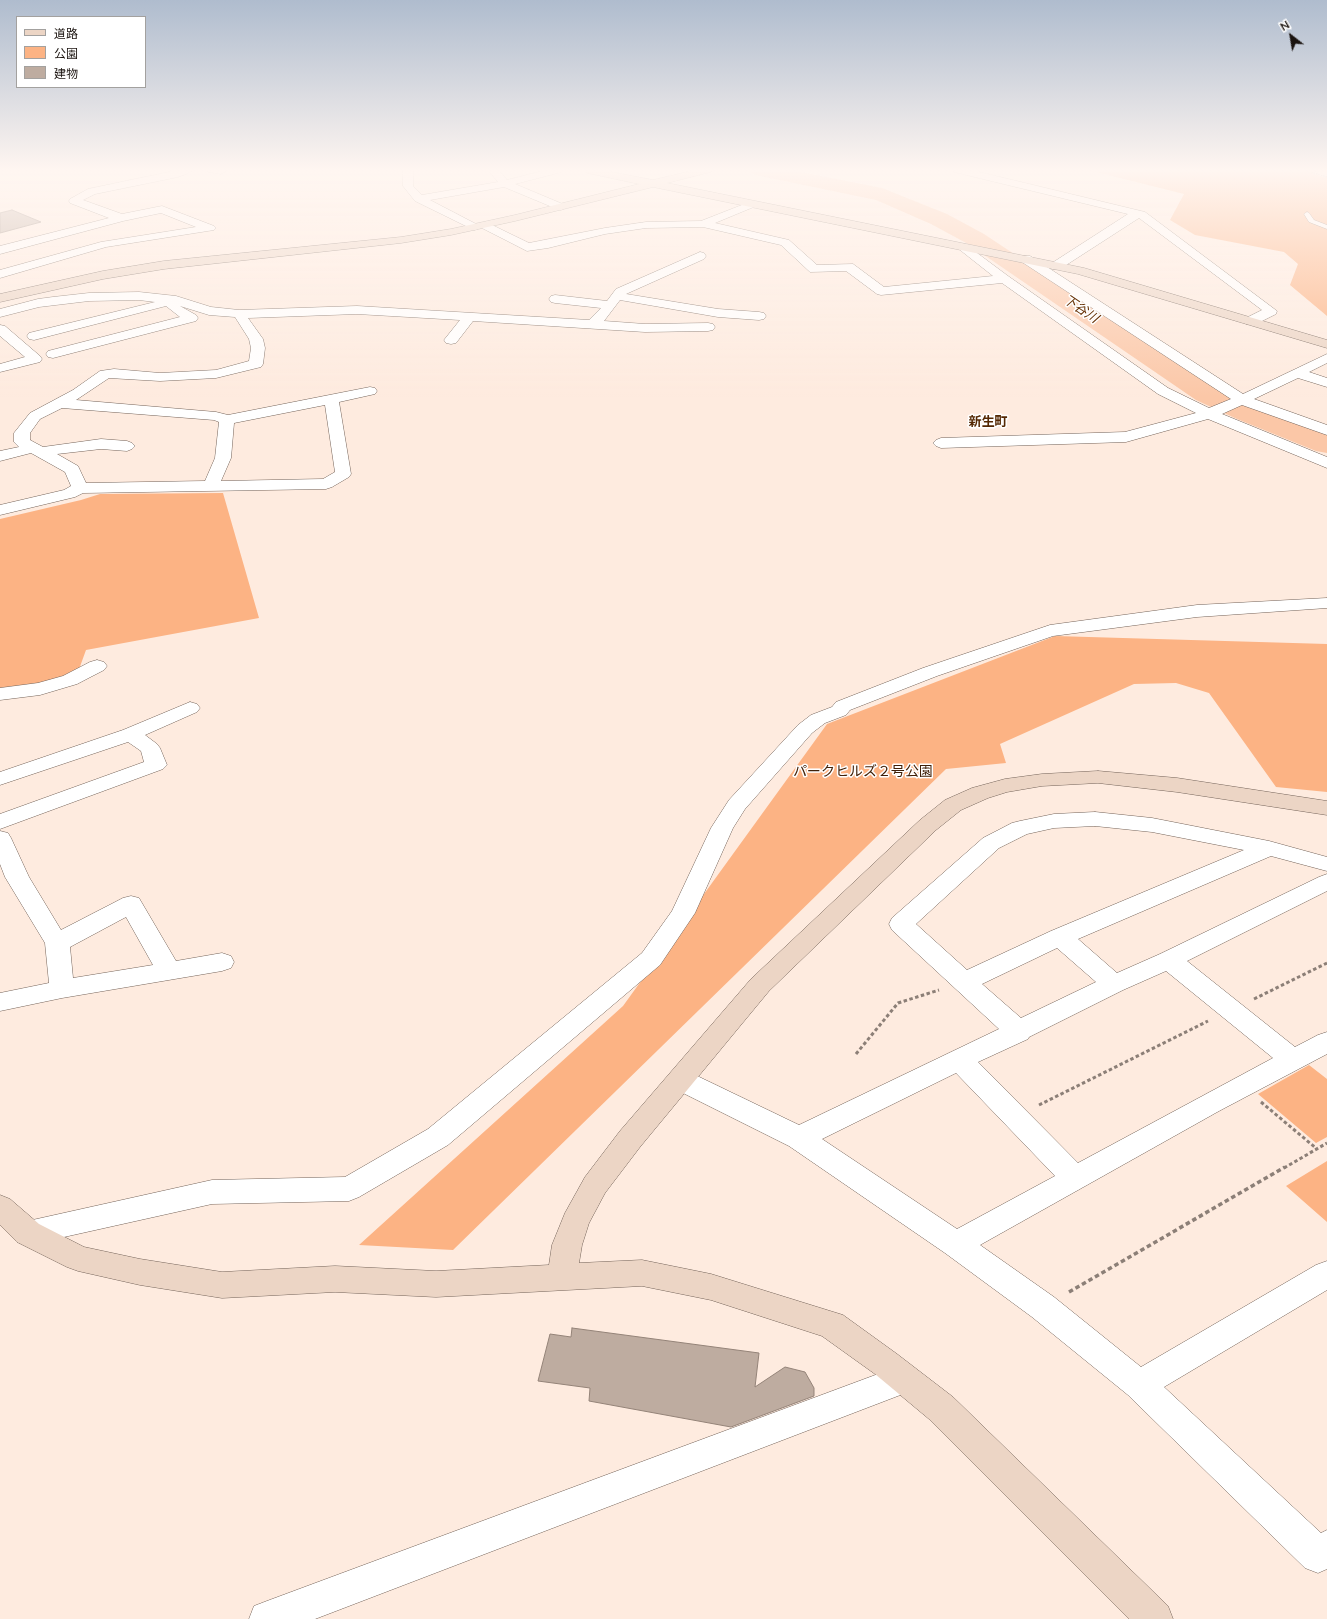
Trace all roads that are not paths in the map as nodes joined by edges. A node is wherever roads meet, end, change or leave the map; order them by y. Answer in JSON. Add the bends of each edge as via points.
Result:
{"nodes":[{"id":1,"x":17,"y":246,"type":"edge"},
{"id":2,"x":80,"y":246,"type":"edge"},
{"id":3,"x":100,"y":246,"type":"edge"},
{"id":4,"x":350,"y":246,"type":"edge"},
{"id":5,"x":524,"y":246,"type":"edge"},
{"id":6,"x":537,"y":246,"type":"edge"},
{"id":7,"x":789,"y":246,"type":"edge"},
{"id":8,"x":958,"y":246,"type":"edge"},
{"id":9,"x":1088,"y":246,"type":"edge"},
{"id":10,"x":1183,"y":246,"type":"edge"},
{"id":11,"x":965,"y":247,"type":"junction"},
{"id":12,"x":88,"y":249,"type":"junction"},
{"id":13,"x":0,"y":250,"type":"edge"},
{"id":14,"x":700,"y":256,"type":"dead end"},
{"id":15,"x":1020,"y":258,"type":"junction"},
{"id":16,"x":1056,"y":266,"type":"junction"},
{"id":17,"x":0,"y":274,"type":"edge"},
{"id":18,"x":1004,"y":279,"type":"junction"},
{"id":19,"x":0,"y":298,"type":"edge"},
{"id":20,"x":555,"y":300,"type":"dead end"},
{"id":21,"x":168,"y":301,"type":"junction"},
{"id":22,"x":614,"y":301,"type":"junction"},
{"id":23,"x":0,"y":313,"type":"edge"},
{"id":24,"x":239,"y":314,"type":"junction"},
{"id":25,"x":759,"y":316,"type":"dead end"},
{"id":26,"x":469,"y":317,"type":"junction"},
{"id":27,"x":513,"y":319,"type":"junction"},
{"id":28,"x":1251,"y":320,"type":"junction"},
{"id":29,"x":592,"y":324,"type":"junction"},
{"id":30,"x":708,"y":327,"type":"dead end"},
{"id":31,"x":0,"y":329,"type":"edge"},
{"id":32,"x":505,"y":331,"type":"dead end"},
{"id":33,"x":34,"y":336,"type":"dead end"},
{"id":34,"x":451,"y":340,"type":"dead end"},
{"id":35,"x":1327,"y":344,"type":"edge"},
{"id":36,"x":18,"y":345,"type":"junction"},
{"id":37,"x":0,"y":349,"type":"edge"},
{"id":38,"x":53,"y":354,"type":"dead end"},
{"id":39,"x":1327,"y":358,"type":"edge"},
{"id":40,"x":95,"y":362,"type":"dead end"},
{"id":41,"x":0,"y":368,"type":"edge"},
{"id":42,"x":1297,"y":373,"type":"junction"},
{"id":43,"x":105,"y":374,"type":"junction"},
{"id":44,"x":1327,"y":383,"type":"edge"},
{"id":45,"x":370,"y":391,"type":"dead end"},
{"id":46,"x":331,"y":399,"type":"junction"},
{"id":47,"x":1242,"y":400,"type":"junction"},
{"id":48,"x":59,"y":403,"type":"junction"},
{"id":49,"x":1209,"y":414,"type":"junction"},
{"id":50,"x":228,"y":420,"type":"junction"},
{"id":51,"x":1327,"y":430,"type":"edge"},
{"id":52,"x":941,"y":443,"type":"dead end"},
{"id":53,"x":127,"y":446,"type":"dead end"},
{"id":54,"x":36,"y":450,"type":"junction"},
{"id":55,"x":0,"y":456,"type":"edge"},
{"id":56,"x":1327,"y":463,"type":"edge"},
{"id":57,"x":210,"y":487,"type":"junction"},
{"id":58,"x":80,"y":488,"type":"junction"},
{"id":59,"x":0,"y":510,"type":"edge"},
{"id":60,"x":1327,"y":603,"type":"edge"},
{"id":61,"x":97,"y":666,"type":"dead end"},
{"id":62,"x":0,"y":694,"type":"edge"},
{"id":63,"x":190,"y":708,"type":"dead end"},
{"id":64,"x":130,"y":734,"type":"junction"},
{"id":65,"x":0,"y":779,"type":"edge"},
{"id":66,"x":1327,"y":808,"type":"edge"},
{"id":67,"x":0,"y":822,"type":"edge"},
{"id":68,"x":0,"y":838,"type":"edge"},
{"id":69,"x":1269,"y":848,"type":"junction"},
{"id":70,"x":1327,"y":864,"type":"edge"},
{"id":71,"x":1327,"y":882,"type":"edge"},
{"id":72,"x":1060,"y":936,"type":"junction"},
{"id":73,"x":57,"y":942,"type":"junction"},
{"id":74,"x":1169,"y":960,"type":"junction"},
{"id":75,"x":222,"y":962,"type":"dead end"},
{"id":76,"x":169,"y":971,"type":"junction"},
{"id":77,"x":963,"y":982,"type":"junction"},
{"id":78,"x":1114,"y":984,"type":"junction"},
{"id":79,"x":62,"y":989,"type":"junction"},
{"id":80,"x":0,"y":1002,"type":"edge"},
{"id":81,"x":1019,"y":1032,"type":"junction"},
{"id":82,"x":1327,"y":1042,"type":"edge"},
{"id":83,"x":959,"y":1060,"type":"junction"},
{"id":84,"x":1293,"y":1060,"type":"junction"},
{"id":85,"x":681,"y":1080,"type":"junction"},
{"id":86,"x":799,"y":1138,"type":"junction"},
{"id":87,"x":1075,"y":1178,"type":"junction"},
{"id":88,"x":0,"y":1207,"type":"edge"},
{"id":89,"x":28,"y":1233,"type":"junction"},
{"id":90,"x":956,"y":1244,"type":"junction"},
{"id":91,"x":1327,"y":1274,"type":"edge"},
{"id":92,"x":562,"y":1278,"type":"junction"},
{"id":93,"x":905,"y":1379,"type":"junction"},
{"id":94,"x":1139,"y":1385,"type":"junction"},
{"id":95,"x":1327,"y":1548,"type":"edge"},
{"id":96,"x":267,"y":1619,"type":"edge"},
{"id":97,"x":1155,"y":1619,"type":"edge"}],
"edges":[{"from":1,"to":13,"type":"street"},
{"from":2,"to":12,"type":"street"},
{"from":3,"to":12,"type":"street"},
{"from":4,"to":19,"type":"street","via":[[164,266],[89,278]]},
{"from":5,"to":6,"type":"street"},
{"from":7,"to":18,"type":"street","via":[[814,269],[849,267],[881,291]]},
{"from":8,"to":11,"type":"street"},
{"from":9,"to":16,"type":"street"},
{"from":10,"to":28,"type":"street","via":[[1271,311]]},
{"from":11,"to":15,"type":"street"},
{"from":11,"to":18,"type":"street"},
{"from":12,"to":17,"type":"street"},
{"from":14,"to":22,"type":"street","via":[[620,292]]},
{"from":15,"to":16,"type":"street"},
{"from":15,"to":47,"type":"street"},
{"from":16,"to":28,"type":"street"},
{"from":18,"to":49,"type":"street","via":[[1163,390]]},
{"from":20,"to":22,"type":"street"},
{"from":21,"to":23,"type":"street","via":[[139,296],[89,298],[38,303]]},
{"from":21,"to":24,"type":"street","via":[[209,312]]},
{"from":21,"to":33,"type":"street"},
{"from":21,"to":38,"type":"street","via":[[191,318]]},
{"from":22,"to":25,"type":"street"},
{"from":22,"to":29,"type":"street","via":[[600,319]]},
{"from":24,"to":26,"type":"street","via":[[357,310]]},
{"from":24,"to":43,"type":"street","via":[[256,339],[256,364],[216,374]]},
{"from":26,"to":27,"type":"street"},
{"from":26,"to":34,"type":"street"},
{"from":27,"to":29,"type":"street"},
{"from":27,"to":32,"type":"street"},
{"from":28,"to":35,"type":"street"},
{"from":29,"to":30,"type":"street","via":[[645,328]]},
{"from":31,"to":36,"type":"street"},
{"from":36,"to":37,"type":"street"},
{"from":36,"to":41,"type":"street","via":[[35,359]]},
{"from":39,"to":42,"type":"street"},
{"from":40,"to":43,"type":"street"},
{"from":42,"to":44,"type":"street"},
{"from":42,"to":47,"type":"street"},
{"from":43,"to":48,"type":"street"},
{"from":45,"to":46,"type":"street"},
{"from":46,"to":50,"type":"street"},
{"from":46,"to":57,"type":"street","via":[[343,474],[326,484]]},
{"from":47,"to":49,"type":"street"},
{"from":47,"to":51,"type":"street"},
{"from":48,"to":50,"type":"street","via":[[216,416]]},
{"from":48,"to":54,"type":"street","via":[[35,416],[22,433],[22,442]]},
{"from":49,"to":52,"type":"street","via":[[1126,437]]},
{"from":49,"to":56,"type":"street"},
{"from":50,"to":57,"type":"street","via":[[223,458]]},
{"from":53,"to":54,"type":"street","via":[[101,444]]},
{"from":54,"to":55,"type":"street"},
{"from":54,"to":58,"type":"street","via":[[72,469]]},
{"from":57,"to":58,"type":"street"},
{"from":58,"to":59,"type":"street","via":[[69,494]]},
{"from":60,"to":89,"type":"street","via":[[1197,611],[1050,631],[930,672],[843,706],[839,711],[818,719],[805,729],[737,805],[722,828],[683,913],[651,959],[438,1137],[348,1189],[212,1192]]},
{"from":61,"to":62,"type":"street","via":[[70,680],[40,689]]},
{"from":63,"to":64,"type":"street"},
{"from":64,"to":65,"type":"street"},
{"from":64,"to":67,"type":"street","via":[[150,748],[156,765]]},
{"from":66,"to":85,"type":"street","via":[[1177,785],[1098,777],[1042,780],[980,793],[953,805],[928,825],[760,985]]},
{"from":68,"to":73,"type":"street","via":[[17,877]]},
{"from":69,"to":70,"type":"street"},
{"from":69,"to":72,"type":"street"},
{"from":69,"to":77,"type":"street","via":[[1152,825],[1095,819],[1054,821],[1020,828],[991,843],[901,924]]},
{"from":71,"to":74,"type":"street"},
{"from":72,"to":77,"type":"street"},
{"from":72,"to":78,"type":"street"},
{"from":73,"to":76,"type":"street","via":[[131,904]]},
{"from":73,"to":79,"type":"street"},
{"from":74,"to":78,"type":"street"},
{"from":74,"to":84,"type":"street"},
{"from":75,"to":76,"type":"street"},
{"from":76,"to":79,"type":"street"},
{"from":77,"to":81,"type":"street"},
{"from":78,"to":81,"type":"street"},
{"from":79,"to":80,"type":"street"},
{"from":81,"to":83,"type":"street"},
{"from":82,"to":84,"type":"street"},
{"from":83,"to":86,"type":"street"},
{"from":83,"to":87,"type":"street"},
{"from":84,"to":87,"type":"street"},
{"from":85,"to":86,"type":"street"},
{"from":85,"to":92,"type":"street","via":[[630,1139],[595,1185],[567,1245]]},
{"from":86,"to":90,"type":"street"},
{"from":87,"to":90,"type":"street"},
{"from":88,"to":89,"type":"street"},
{"from":89,"to":92,"type":"street","via":[[78,1258],[140,1272],[222,1285],[335,1279],[436,1284]]},
{"from":90,"to":94,"type":"street","via":[[1043,1307]]},
{"from":91,"to":94,"type":"street"},
{"from":92,"to":93,"type":"street","via":[[642,1273],[711,1286],[832,1325]]},
{"from":93,"to":96,"type":"street"},
{"from":93,"to":97,"type":"street","via":[[941,1408]]},
{"from":94,"to":95,"type":"street","via":[[1318,1555]]}]}
